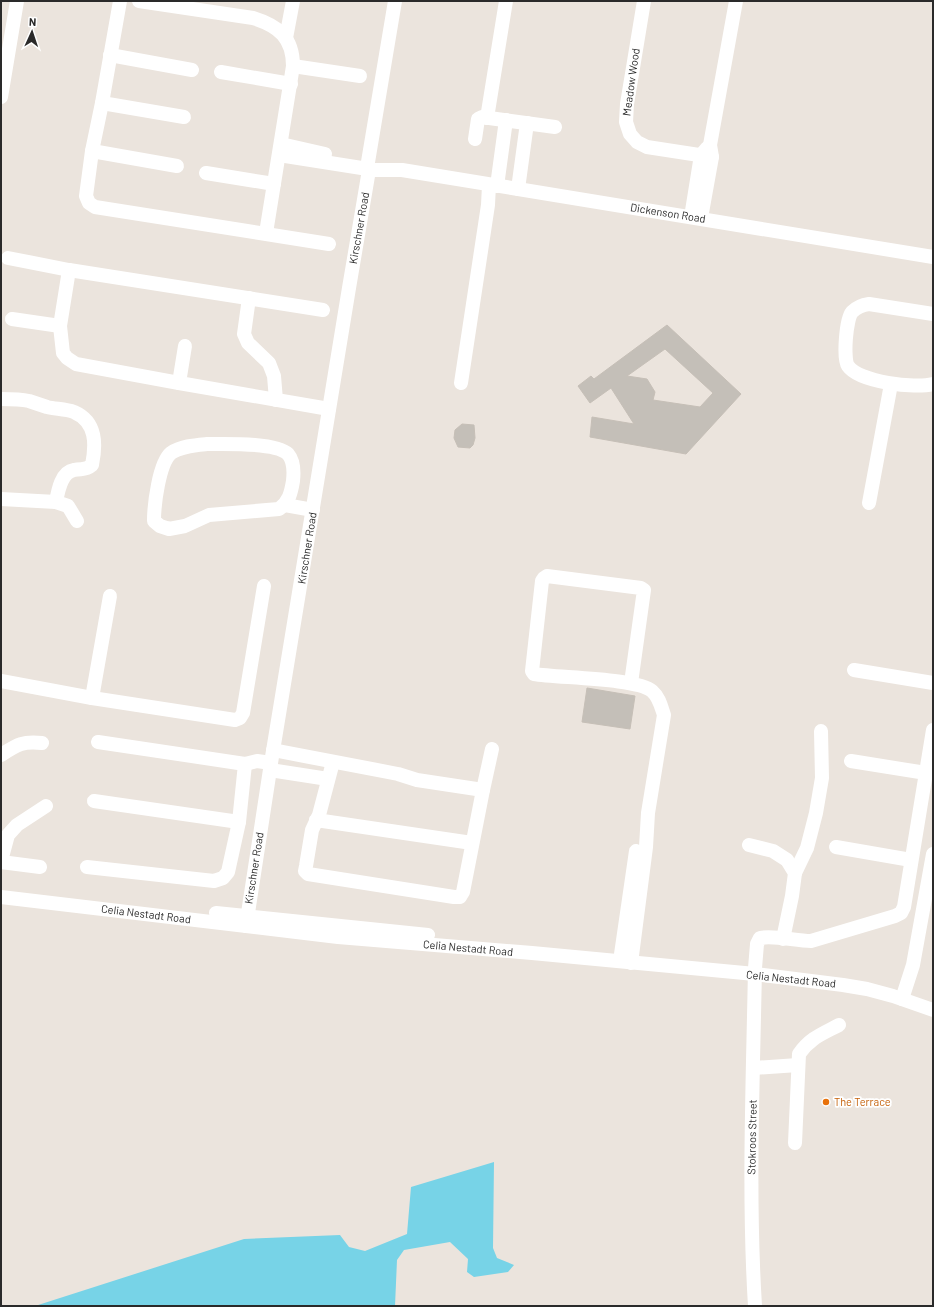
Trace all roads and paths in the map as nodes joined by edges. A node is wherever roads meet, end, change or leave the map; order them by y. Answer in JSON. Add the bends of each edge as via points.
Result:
{"nodes":[{"id":1,"x":17,"y":1,"type":"edge"},
{"id":2,"x":120,"y":1,"type":"edge"},
{"id":3,"x":139,"y":1,"type":"edge"},
{"id":4,"x":293,"y":1,"type":"edge"},
{"id":5,"x":395,"y":1,"type":"edge"},
{"id":6,"x":506,"y":1,"type":"edge"},
{"id":7,"x":644,"y":1,"type":"edge"},
{"id":8,"x":736,"y":1,"type":"edge"},
{"id":9,"x":286,"y":38,"type":"junction"},
{"id":10,"x":110,"y":54,"type":"junction"},
{"id":11,"x":293,"y":66,"type":"junction"},
{"id":12,"x":192,"y":70,"type":"dead end"},
{"id":13,"x":222,"y":72,"type":"dead end"},
{"id":14,"x":360,"y":76,"type":"dead end"},
{"id":15,"x":291,"y":84,"type":"junction"},
{"id":16,"x":1,"y":96,"type":"edge"},
{"id":17,"x":102,"y":104,"type":"junction"},
{"id":18,"x":184,"y":117,"type":"dead end"},
{"id":19,"x":487,"y":118,"type":"junction"},
{"id":20,"x":506,"y":120,"type":"junction"},
{"id":21,"x":527,"y":123,"type":"junction"},
{"id":22,"x":555,"y":127,"type":"dead end"},
{"id":23,"x":475,"y":139,"type":"dead end"},
{"id":24,"x":280,"y":150,"type":"junction"},
{"id":25,"x":92,"y":151,"type":"junction"},
{"id":26,"x":708,"y":152,"type":"junction"},
{"id":27,"x":371,"y":165,"type":"junction"},
{"id":28,"x":177,"y":166,"type":"dead end"},
{"id":29,"x":206,"y":173,"type":"dead end"},
{"id":30,"x":274,"y":184,"type":"junction"},
{"id":31,"x":493,"y":185,"type":"junction"},
{"id":32,"x":518,"y":189,"type":"junction"},
{"id":33,"x":696,"y":218,"type":"junction"},
{"id":34,"x":266,"y":233,"type":"junction"},
{"id":35,"x":329,"y":244,"type":"dead end"},
{"id":36,"x":933,"y":257,"type":"edge"},
{"id":37,"x":8,"y":258,"type":"dead end"},
{"id":38,"x":69,"y":270,"type":"junction"},
{"id":39,"x":249,"y":298,"type":"junction"},
{"id":40,"x":323,"y":310,"type":"dead end"},
{"id":41,"x":933,"y":314,"type":"edge"},
{"id":42,"x":12,"y":320,"type":"dead end"},
{"id":43,"x":60,"y":326,"type":"junction"},
{"id":44,"x":185,"y":346,"type":"dead end"},
{"id":45,"x":179,"y":383,"type":"junction"},
{"id":46,"x":461,"y":383,"type":"dead end"},
{"id":47,"x":890,"y":384,"type":"junction"},
{"id":48,"x":933,"y":384,"type":"edge"},
{"id":49,"x":1,"y":399,"type":"edge"},
{"id":50,"x":276,"y":400,"type":"junction"},
{"id":51,"x":329,"y":409,"type":"junction"},
{"id":52,"x":1,"y":499,"type":"edge"},
{"id":53,"x":56,"y":502,"type":"junction"},
{"id":54,"x":869,"y":502,"type":"dead end"},
{"id":55,"x":286,"y":505,"type":"junction"},
{"id":56,"x":313,"y":510,"type":"junction"},
{"id":57,"x":77,"y":521,"type":"dead end"},
{"id":58,"x":264,"y":586,"type":"dead end"},
{"id":59,"x":110,"y":596,"type":"dead end"},
{"id":60,"x":854,"y":670,"type":"dead end"},
{"id":61,"x":1,"y":681,"type":"edge"},
{"id":62,"x":630,"y":683,"type":"junction"},
{"id":63,"x":933,"y":683,"type":"edge"},
{"id":64,"x":92,"y":698,"type":"junction"},
{"id":65,"x":933,"y":730,"type":"edge"},
{"id":66,"x":821,"y":731,"type":"dead end"},
{"id":67,"x":98,"y":742,"type":"dead end"},
{"id":68,"x":42,"y":743,"type":"dead end"},
{"id":69,"x":492,"y":749,"type":"dead end"},
{"id":70,"x":1,"y":754,"type":"edge"},
{"id":71,"x":271,"y":761,"type":"junction"},
{"id":72,"x":851,"y":761,"type":"dead end"},
{"id":73,"x":333,"y":762,"type":"junction"},
{"id":74,"x":245,"y":764,"type":"junction"},
{"id":75,"x":926,"y":773,"type":"junction"},
{"id":76,"x":328,"y":779,"type":"junction"},
{"id":77,"x":483,"y":790,"type":"junction"},
{"id":78,"x":94,"y":801,"type":"dead end"},
{"id":79,"x":46,"y":806,"type":"dead end"},
{"id":80,"x":316,"y":820,"type":"junction"},
{"id":81,"x":239,"y":822,"type":"junction"},
{"id":82,"x":472,"y":843,"type":"junction"},
{"id":83,"x":749,"y":845,"type":"dead end"},
{"id":84,"x":836,"y":847,"type":"dead end"},
{"id":85,"x":933,"y":854,"type":"edge"},
{"id":86,"x":911,"y":860,"type":"junction"},
{"id":87,"x":1,"y":862,"type":"edge"},
{"id":88,"x":40,"y":866,"type":"dead end"},
{"id":89,"x":87,"y":867,"type":"dead end"},
{"id":90,"x":795,"y":873,"type":"junction"},
{"id":91,"x":1,"y":890,"type":"edge"},
{"id":92,"x":1,"y":898,"type":"edge"},
{"id":93,"x":246,"y":921,"type":"junction"},
{"id":94,"x":783,"y":939,"type":"junction"},
{"id":95,"x":626,"y":959,"type":"junction"},
{"id":96,"x":755,"y":971,"type":"junction"},
{"id":97,"x":903,"y":995,"type":"junction"},
{"id":98,"x":933,"y":1002,"type":"edge"},
{"id":99,"x":933,"y":1010,"type":"edge"},
{"id":100,"x":839,"y":1025,"type":"dead end"},
{"id":101,"x":798,"y":1065,"type":"junction"},
{"id":102,"x":753,"y":1068,"type":"junction"},
{"id":103,"x":795,"y":1143,"type":"dead end"},
{"id":104,"x":755,"y":1306,"type":"edge"}],
"edges":[{"from":1,"to":16,"type":"street"},
{"from":2,"to":10,"type":"street"},
{"from":3,"to":9,"type":"street","via":[[253,18],[276,29]]},
{"from":4,"to":9,"type":"street"},
{"from":5,"to":27,"type":"street","name":"Kirschner Road","via":[[372,142]]},
{"from":6,"to":19,"type":"street"},
{"from":7,"to":26,"type":"street","name":"Meadow Wood","via":[[627,104],[626,122],[630,134],[637,142],[647,147]]},
{"from":8,"to":26,"type":"street"},
{"from":9,"to":11,"type":"street","via":[[291,46]]},
{"from":10,"to":12,"type":"street"},
{"from":10,"to":17,"type":"street"},
{"from":11,"to":14,"type":"street"},
{"from":11,"to":15,"type":"street"},
{"from":13,"to":15,"type":"street"},
{"from":15,"to":24,"type":"street"},
{"from":17,"to":18,"type":"street"},
{"from":17,"to":25,"type":"street"},
{"from":19,"to":20,"type":"street"},
{"from":19,"to":23,"type":"street","via":[[478,118]]},
{"from":20,"to":21,"type":"street"},
{"from":20,"to":31,"type":"street"},
{"from":21,"to":22,"type":"street"},
{"from":21,"to":32,"type":"street"},
{"from":24,"to":27,"type":"street","name":"Dickenson Road"},
{"from":24,"to":30,"type":"street"},
{"from":25,"to":28,"type":"street"},
{"from":25,"to":34,"type":"street","via":[[86,196],[95,206]]},
{"from":26,"to":33,"type":"street"},
{"from":27,"to":31,"type":"street","name":"Dickenson Road"},
{"from":27,"to":51,"type":"street","name":"Kirschner Road"},
{"from":29,"to":30,"type":"street"},
{"from":30,"to":34,"type":"street"},
{"from":31,"to":32,"type":"street","name":"Dickenson Road"},
{"from":31,"to":46,"type":"street"},
{"from":32,"to":33,"type":"street","name":"Dickenson Road"},
{"from":33,"to":36,"type":"street","name":"Dickenson Road"},
{"from":34,"to":35,"type":"street"},
{"from":37,"to":38,"type":"street"},
{"from":38,"to":39,"type":"street"},
{"from":38,"to":43,"type":"street"},
{"from":39,"to":40,"type":"street"},
{"from":39,"to":50,"type":"street","via":[[244,334],[248,343],[269,363],[274,376]]},
{"from":41,"to":47,"type":"street","via":[[869,304],[857,308],[850,316],[845,356],[847,365],[855,374]]},
{"from":42,"to":43,"type":"street"},
{"from":43,"to":45,"type":"street","via":[[63,352],[76,364]]},
{"from":44,"to":45,"type":"street"},
{"from":45,"to":50,"type":"street"},
{"from":47,"to":48,"type":"street"},
{"from":47,"to":54,"type":"street"},
{"from":49,"to":53,"type":"street","via":[[30,401],[74,412],[84,418],[91,428],[95,438],[92,465],[87,469],[72,470],[65,475]]},
{"from":50,"to":51,"type":"street"},
{"from":51,"to":56,"type":"street","name":"Kirschner Road"},
{"from":52,"to":53,"type":"street"},
{"from":53,"to":57,"type":"street","via":[[68,506]]},
{"from":55,"to":55,"type":"street","via":[[279,510],[209,515],[185,526],[169,529],[154,521],[157,488],[165,462],[172,453],[186,447],[207,444],[252,445],[279,449],[288,454],[293,465],[293,475],[291,493]]},
{"from":55,"to":56,"type":"street"},
{"from":56,"to":71,"type":"street","name":"Kirschner Road"},
{"from":58,"to":64,"type":"street","via":[[243,713],[240,718],[235,720]]},
{"from":59,"to":64,"type":"street"},
{"from":60,"to":63,"type":"street"},
{"from":61,"to":64,"type":"street"},
{"from":62,"to":62,"type":"street","via":[[644,590],[547,576],[544,578],[532,671],[534,674]]},
{"from":62,"to":95,"type":"street","via":[[651,690],[660,701],[664,715],[648,812],[637,841]]},
{"from":65,"to":75,"type":"street"},
{"from":66,"to":90,"type":"street","via":[[822,778],[816,813],[807,848]]},
{"from":67,"to":74,"type":"street"},
{"from":68,"to":70,"type":"street","via":[[20,743]]},
{"from":69,"to":77,"type":"street"},
{"from":71,"to":73,"type":"street"},
{"from":71,"to":74,"type":"street"},
{"from":71,"to":76,"type":"street"},
{"from":71,"to":93,"type":"street","name":"Kirschner Road"},
{"from":72,"to":75,"type":"street"},
{"from":73,"to":76,"type":"street"},
{"from":73,"to":77,"type":"street","via":[[417,780]]},
{"from":74,"to":81,"type":"street"},
{"from":75,"to":86,"type":"street"},
{"from":76,"to":80,"type":"street"},
{"from":77,"to":82,"type":"street"},
{"from":78,"to":81,"type":"street"},
{"from":79,"to":87,"type":"street","via":[[17,825],[8,835]]},
{"from":80,"to":82,"type":"street"},
{"from":80,"to":82,"type":"street","via":[[305,871],[308,874],[454,897],[460,897],[463,892]]},
{"from":81,"to":89,"type":"street","via":[[228,872],[223,878],[214,881]]},
{"from":83,"to":90,"type":"street","via":[[773,851],[787,860]]},
{"from":84,"to":86,"type":"street"},
{"from":85,"to":97,"type":"street","via":[[913,965]]},
{"from":86,"to":94,"type":"street","via":[[901,913],[811,941]]},
{"from":87,"to":88,"type":"street"},
{"from":90,"to":94,"type":"street"},
{"from":91,"to":93,"type":"street","name":"Celia Nestadt Road"},
{"from":92,"to":93,"type":"street","name":"Celia Nestadt Road"},
{"from":93,"to":95,"type":"street","name":"Celia Nestadt Road","via":[[338,938]]},
{"from":94,"to":96,"type":"street","name":"Stokroos Street","via":[[766,936],[760,938],[757,944]]},
{"from":95,"to":96,"type":"street","name":"Celia Nestadt Road"},
{"from":96,"to":97,"type":"street","name":"Celia Nestadt Road"},
{"from":96,"to":102,"type":"street","name":"Stokroos Street"},
{"from":97,"to":98,"type":"street","name":"Celia Nestadt Road"},
{"from":97,"to":99,"type":"street","name":"Celia Nestadt Road"},
{"from":100,"to":101,"type":"street","via":[[805,1045],[799,1054]]},
{"from":101,"to":102,"type":"street"},
{"from":101,"to":103,"type":"street"},
{"from":102,"to":104,"type":"street","name":"Stokroos Street","via":[[751,1216]]}]}
